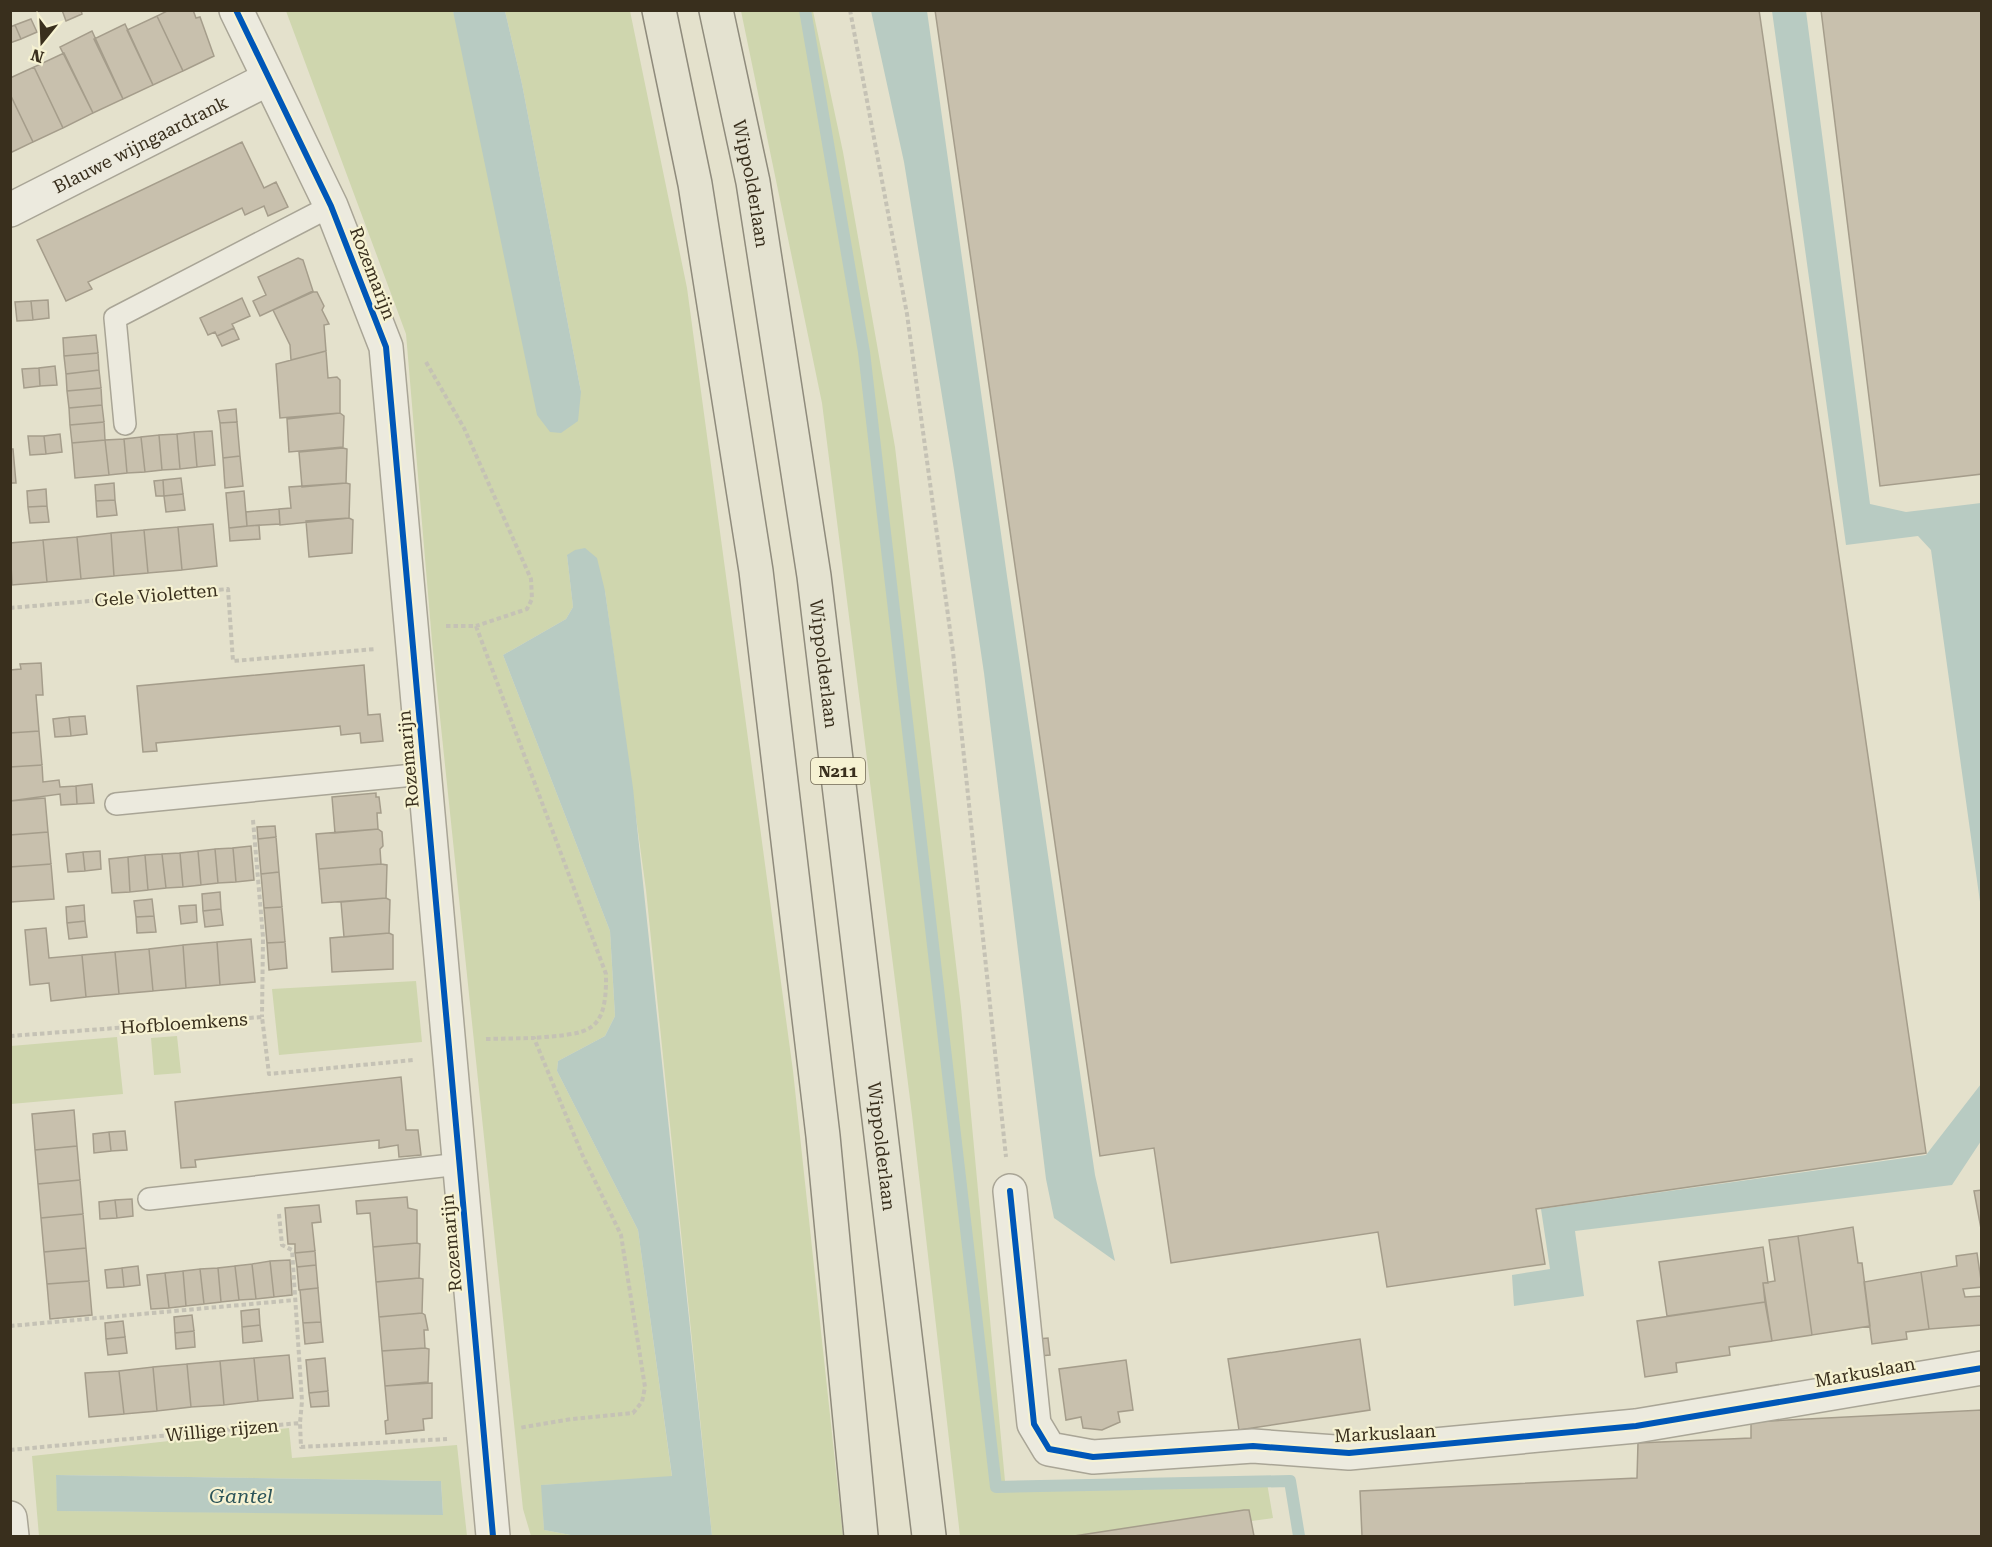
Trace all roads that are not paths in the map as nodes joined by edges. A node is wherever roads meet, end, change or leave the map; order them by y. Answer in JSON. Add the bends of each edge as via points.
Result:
{"nodes":[{"id":1,"x":236,"y":10,"type":"edge"},
{"id":2,"x":659,"y":10,"type":"edge"},
{"id":3,"x":716,"y":10,"type":"edge"},
{"id":4,"x":268,"y":79,"type":"junction"},
{"id":5,"x":331,"y":206,"type":"junction"},
{"id":6,"x":10,"y":210,"type":"edge"},
{"id":7,"x":125,"y":424,"type":"dead end"},
{"id":8,"x":424,"y":774,"type":"junction"},
{"id":9,"x":116,"y":804,"type":"dead end"},
{"id":10,"x":460,"y":1164,"type":"junction"},
{"id":11,"x":1010,"y":1191,"type":"road end"},
{"id":12,"x":150,"y":1199,"type":"dead end"},
{"id":13,"x":1982,"y":1368,"type":"edge"},
{"id":14,"x":10,"y":1518,"type":"edge"},
{"id":15,"x":12,"y":1536,"type":"edge"},
{"id":16,"x":493,"y":1536,"type":"edge"},
{"id":17,"x":861,"y":1536,"type":"edge"},
{"id":18,"x":929,"y":1536,"type":"edge"}],
"edges":[{"from":1,"to":4,"type":"street","name":"Rozemarijn"},
{"from":2,"to":17,"type":"main road","via":[[695,184],[756,571],[822,1136]]},
{"from":3,"to":18,"type":"main road","name":"Wippolderlaan","number":"N211","via":[[753,182],[814,576]]},
{"from":4,"to":5,"type":"street","name":"Rozemarijn"},
{"from":4,"to":6,"type":"street","name":"Blauwe wijngaardrank"},
{"from":5,"to":7,"type":"lane","via":[[115,318]]},
{"from":5,"to":8,"type":"street","name":"Rozemarijn","via":[[386,347]]},
{"from":8,"to":9,"type":"lane","name":"Rozemarijn"},
{"from":8,"to":10,"type":"street","name":"Rozemarijn"},
{"from":10,"to":12,"type":"lane"},
{"from":10,"to":16,"type":"street","name":"Rozemarijn","via":[[498,1433]]},
{"from":11,"to":13,"type":"street","name":"Markuslaan","via":[[1034,1424],[1049,1449],[1093,1457],[1253,1446],[1349,1453],[1636,1426]]},
{"from":14,"to":15,"type":"street"}]}
